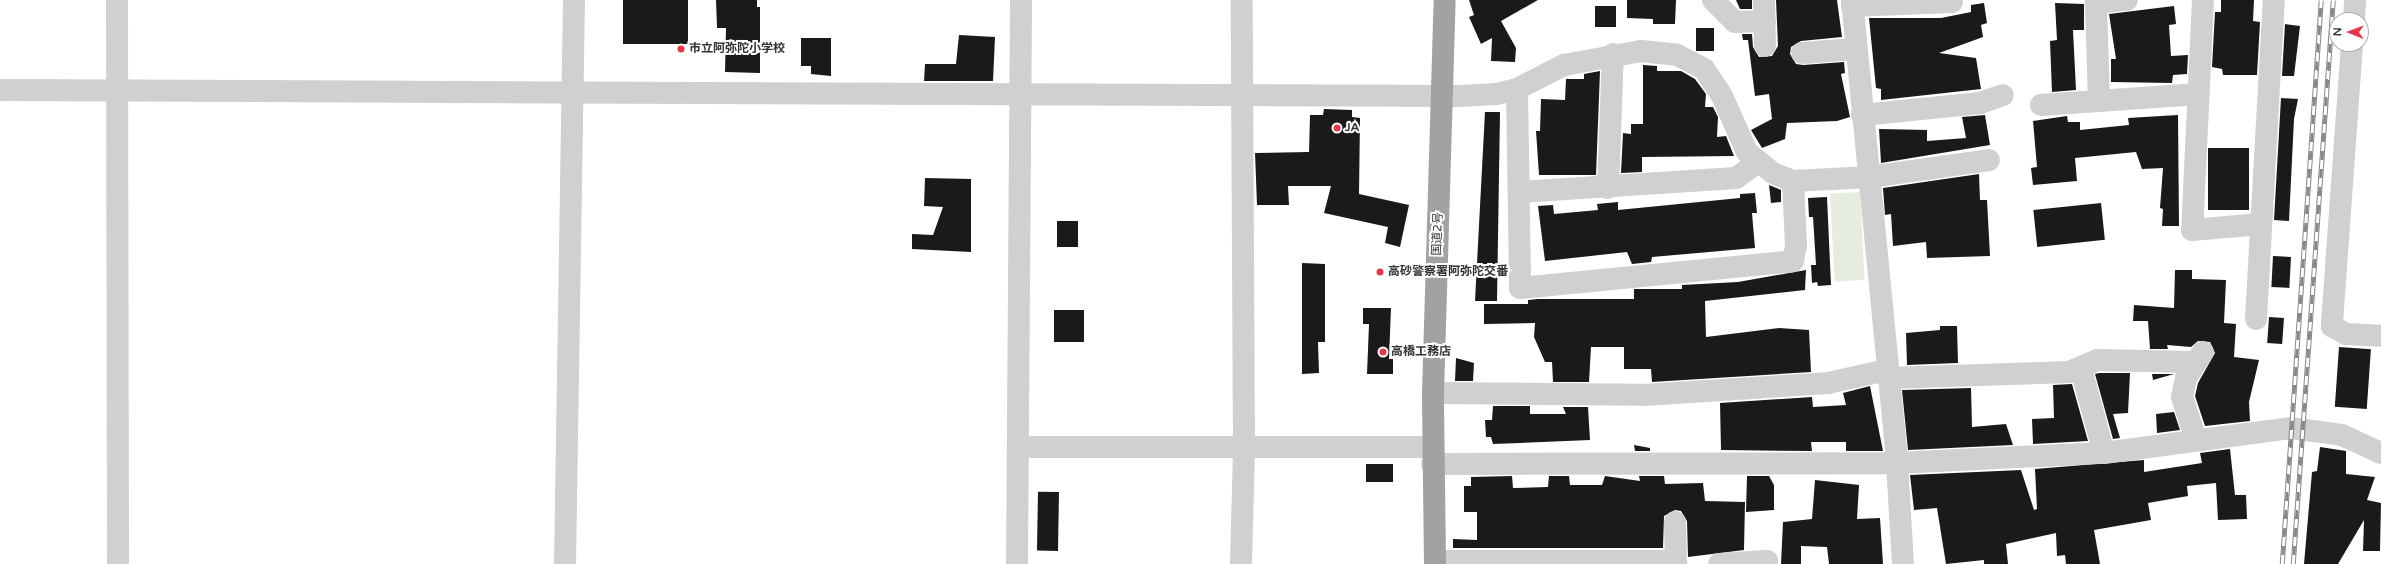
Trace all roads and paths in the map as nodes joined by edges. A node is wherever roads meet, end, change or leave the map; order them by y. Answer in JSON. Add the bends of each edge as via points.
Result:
{"nodes":[{"id":1,"x":117,"y":0,"type":"edge"},
{"id":2,"x":574,"y":0,"type":"edge"},
{"id":3,"x":1021,"y":0,"type":"edge"},
{"id":4,"x":1242,"y":0,"type":"edge"},
{"id":5,"x":1445,"y":0,"type":"edge"},
{"id":6,"x":1713,"y":0,"type":"edge"},
{"id":7,"x":2127,"y":0,"type":"edge"},
{"id":8,"x":2203,"y":0,"type":"edge"},
{"id":9,"x":2274,"y":0,"type":"edge"},
{"id":10,"x":2355,"y":0,"type":"edge"},
{"id":11,"x":1952,"y":2,"type":"dead end"},
{"id":12,"x":1852,"y":3,"type":"edge"},
{"id":13,"x":1764,"y":11,"type":"edge"},
{"id":14,"x":2354,"y":12,"type":"edge"},
{"id":15,"x":1765,"y":46,"type":"dead end"},
{"id":16,"x":1855,"y":49,"type":"junction"},
{"id":17,"x":2351,"y":52,"type":"edge"},
{"id":18,"x":1802,"y":53,"type":"dead end"},
{"id":19,"x":1613,"y":54,"type":"junction"},
{"id":20,"x":1517,"y":89,"type":"junction"},
{"id":21,"x":0,"y":90,"type":"edge"},
{"id":22,"x":118,"y":90,"type":"junction"},
{"id":23,"x":574,"y":91,"type":"junction"},
{"id":24,"x":2199,"y":94,"type":"junction"},
{"id":25,"x":1021,"y":95,"type":"junction"},
{"id":26,"x":1245,"y":95,"type":"junction"},
{"id":27,"x":1443,"y":95,"type":"junction"},
{"id":28,"x":2003,"y":95,"type":"dead end"},
{"id":29,"x":2098,"y":101,"type":"junction"},
{"id":30,"x":2041,"y":105,"type":"dead end"},
{"id":31,"x":1862,"y":115,"type":"junction"},
{"id":32,"x":1989,"y":160,"type":"dead end"},
{"id":33,"x":1758,"y":162,"type":"junction"},
{"id":34,"x":1870,"y":177,"type":"junction"},
{"id":35,"x":1793,"y":181,"type":"junction"},
{"id":36,"x":1608,"y":188,"type":"junction"},
{"id":37,"x":1520,"y":192,"type":"junction"},
{"id":38,"x":2261,"y":224,"type":"junction"},
{"id":39,"x":2256,"y":319,"type":"dead end"},
{"id":40,"x":2381,"y":336,"type":"edge"},
{"id":41,"x":2081,"y":369,"type":"junction"},
{"id":42,"x":1887,"y":374,"type":"junction"},
{"id":43,"x":1433,"y":393,"type":"junction"},
{"id":44,"x":2196,"y":440,"type":"junction"},
{"id":45,"x":1018,"y":447,"type":"junction"},
{"id":46,"x":1244,"y":447,"type":"junction"},
{"id":47,"x":2104,"y":452,"type":"junction"},
{"id":48,"x":2381,"y":453,"type":"edge"},
{"id":49,"x":1432,"y":456,"type":"junction"},
{"id":50,"x":1897,"y":463,"type":"junction"},
{"id":51,"x":1675,"y":522,"type":"dead end"},
{"id":52,"x":1435,"y":562,"type":"edge"},
{"id":53,"x":118,"y":564,"type":"edge"},
{"id":54,"x":565,"y":564,"type":"edge"},
{"id":55,"x":1017,"y":564,"type":"edge"},
{"id":56,"x":1241,"y":564,"type":"edge"},
{"id":57,"x":1676,"y":564,"type":"edge"},
{"id":58,"x":1719,"y":564,"type":"edge"},
{"id":59,"x":1767,"y":564,"type":"edge"},
{"id":60,"x":1903,"y":564,"type":"edge"}],
"edges":[{"from":1,"to":22,"type":"street"},
{"from":2,"to":23,"type":"street"},
{"from":3,"to":25,"type":"street"},
{"from":4,"to":26,"type":"street"},
{"from":5,"to":27,"type":"highway","name":"国道2号"},
{"from":6,"to":13,"type":"street","via":[[1735,22]]},
{"from":7,"to":29,"type":"street","via":[[2096,3]]},
{"from":8,"to":24,"type":"street"},
{"from":9,"to":38,"type":"street"},
{"from":10,"to":14,"type":"street"},
{"from":11,"to":12,"type":"street"},
{"from":12,"to":16,"type":"street"},
{"from":13,"to":15,"type":"street"},
{"from":16,"to":18,"type":"street"},
{"from":16,"to":31,"type":"street"},
{"from":17,"to":40,"type":"street","via":[[2332,326],[2346,334]]},
{"from":19,"to":20,"type":"street","via":[[1564,65]]},
{"from":19,"to":33,"type":"street","via":[[1642,51],[1677,56],[1704,69],[1722,96],[1747,152]]},
{"from":19,"to":36,"type":"street"},
{"from":20,"to":27,"type":"street","via":[[1496,94]]},
{"from":20,"to":37,"type":"street"},
{"from":21,"to":22,"type":"street"},
{"from":22,"to":23,"type":"street"},
{"from":22,"to":53,"type":"street"},
{"from":23,"to":25,"type":"street"},
{"from":23,"to":54,"type":"street"},
{"from":24,"to":29,"type":"street"},
{"from":24,"to":38,"type":"street","via":[[2192,230]]},
{"from":25,"to":26,"type":"street"},
{"from":25,"to":45,"type":"street"},
{"from":26,"to":27,"type":"street"},
{"from":26,"to":46,"type":"street"},
{"from":27,"to":43,"type":"highway","name":"国道2号"},
{"from":28,"to":31,"type":"street","via":[[1980,103]]},
{"from":29,"to":30,"type":"street"},
{"from":31,"to":34,"type":"street"},
{"from":32,"to":34,"type":"street"},
{"from":33,"to":35,"type":"street"},
{"from":33,"to":36,"type":"street","via":[[1736,178]]},
{"from":34,"to":35,"type":"street"},
{"from":34,"to":42,"type":"street"},
{"from":35,"to":37,"type":"street","via":[[1796,245],[1793,261],[1520,288]]},
{"from":36,"to":37,"type":"street"},
{"from":38,"to":39,"type":"street"},
{"from":41,"to":42,"type":"street"},
{"from":41,"to":44,"type":"street","via":[[2097,360],[2199,357],[2182,397]]},
{"from":41,"to":47,"type":"street"},
{"from":42,"to":43,"type":"street","via":[[1828,383],[1644,396]]},
{"from":42,"to":50,"type":"street"},
{"from":43,"to":49,"type":"highway","name":"国道2号"},
{"from":44,"to":47,"type":"street"},
{"from":44,"to":48,"type":"street","via":[[2259,430],[2316,429],[2342,435]]},
{"from":45,"to":46,"type":"street"},
{"from":45,"to":55,"type":"street"},
{"from":46,"to":49,"type":"street"},
{"from":46,"to":56,"type":"street"},
{"from":47,"to":50,"type":"street"},
{"from":49,"to":50,"type":"street"},
{"from":49,"to":52,"type":"highway","name":"国道2号"},
{"from":50,"to":60,"type":"street"},
{"from":51,"to":57,"type":"street"},
{"from":52,"to":57,"type":"street"},
{"from":58,"to":59,"type":"street","via":[[1767,561]]}]}
